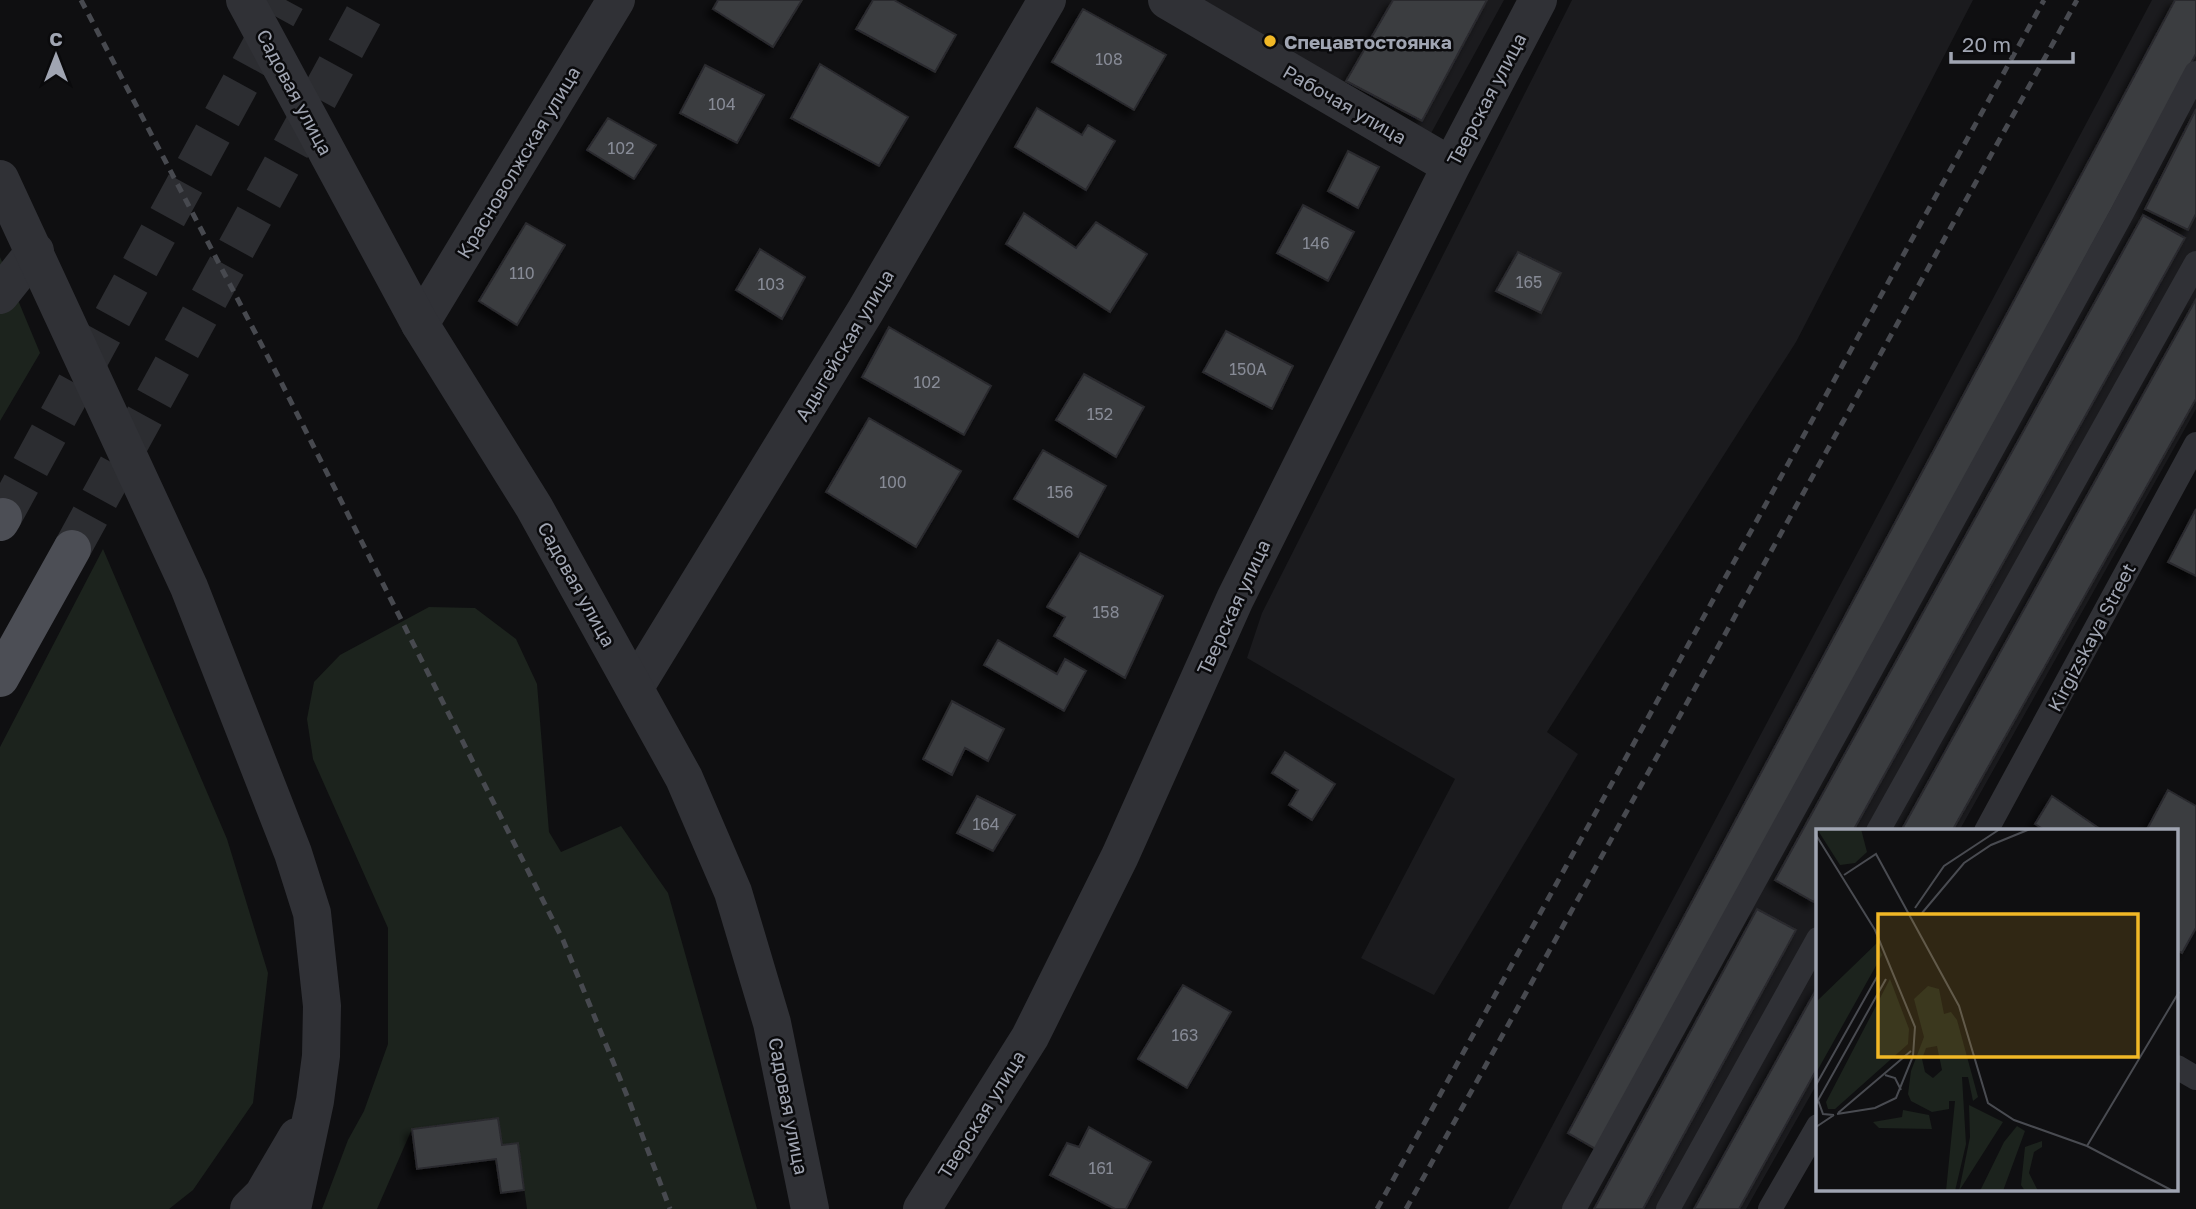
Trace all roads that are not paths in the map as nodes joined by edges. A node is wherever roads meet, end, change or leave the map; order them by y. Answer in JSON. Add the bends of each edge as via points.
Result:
{"nodes":[{"id":1,"x":246,"y":0,"type":"edge"},
{"id":2,"x":616,"y":0,"type":"edge"},
{"id":3,"x":1047,"y":0,"type":"edge"},
{"id":4,"x":1167,"y":0,"type":"edge"},
{"id":5,"x":1538,"y":0,"type":"edge"},
{"id":6,"x":2196,"y":73,"type":"edge"},
{"id":7,"x":1451,"y":166,"type":"junction"},
{"id":8,"x":0,"y":179,"type":"edge"},
{"id":9,"x":35,"y":251,"type":"junction"},
{"id":10,"x":2196,"y":263,"type":"edge"},
{"id":11,"x":0,"y":295,"type":"edge"},
{"id":12,"x":420,"y":324,"type":"junction"},
{"id":13,"x":2196,"y":444,"type":"edge"},
{"id":14,"x":72,"y":549,"type":"tunnel mouth"},
{"id":15,"x":0,"y":678,"type":"edge"},
{"id":16,"x":635,"y":687,"type":"junction"},
{"id":17,"x":1879,"y":829,"type":"edge"},
{"id":18,"x":1987,"y":829,"type":"edge"},
{"id":19,"x":1816,"y":943,"type":"edge"},
{"id":20,"x":2178,"y":1068,"type":"edge"},
{"id":21,"x":2196,"y":1078,"type":"edge"},
{"id":22,"x":315,"y":1101,"type":"junction"},
{"id":23,"x":1816,"y":1129,"type":"edge"},
{"id":24,"x":249,"y":1209,"type":"edge"},
{"id":25,"x":292,"y":1209,"type":"edge"},
{"id":26,"x":810,"y":1209,"type":"edge"},
{"id":27,"x":922,"y":1209,"type":"edge"},
{"id":28,"x":1574,"y":1209,"type":"edge"},
{"id":29,"x":1668,"y":1209,"type":"edge"},
{"id":30,"x":1770,"y":1209,"type":"edge"}],
"edges":[{"from":1,"to":12,"type":"street","name":"Садовая улица"},
{"from":2,"to":12,"type":"street","name":"Красноволжская улица"},
{"from":3,"to":16,"type":"street","name":"Адыгейская улица","via":[[866,310]]},
{"from":4,"to":7,"type":"street","name":"Рабочая улица"},
{"from":5,"to":7,"type":"street","name":"Тверская улица"},
{"from":6,"to":28,"type":"lane"},
{"from":7,"to":27,"type":"street","name":"Тверская улица","via":[[1235,599],[1120,856],[1030,1038]]},
{"from":8,"to":9,"type":"street"},
{"from":9,"to":11,"type":"street"},
{"from":9,"to":22,"type":"street","via":[[184,576],[293,853],[312,913],[318,956],[321,1056]]},
{"from":10,"to":17,"type":"lane"},
{"from":12,"to":16,"type":"street","name":"Садовая улица","via":[[534,507]]},
{"from":13,"to":18,"type":"lane","name":"Kirgizskaya Street"},
{"from":14,"to":15,"type":"main road"},
{"from":16,"to":26,"type":"street","name":"Садовая улица","via":[[684,778],[733,892],[772,1023]]},
{"from":19,"to":29,"type":"lane"},
{"from":20,"to":21,"type":"lane"},
{"from":22,"to":24,"type":"street","via":[[286,1158]]},
{"from":22,"to":25,"type":"street"},
{"from":23,"to":30,"type":"lane"}]}
